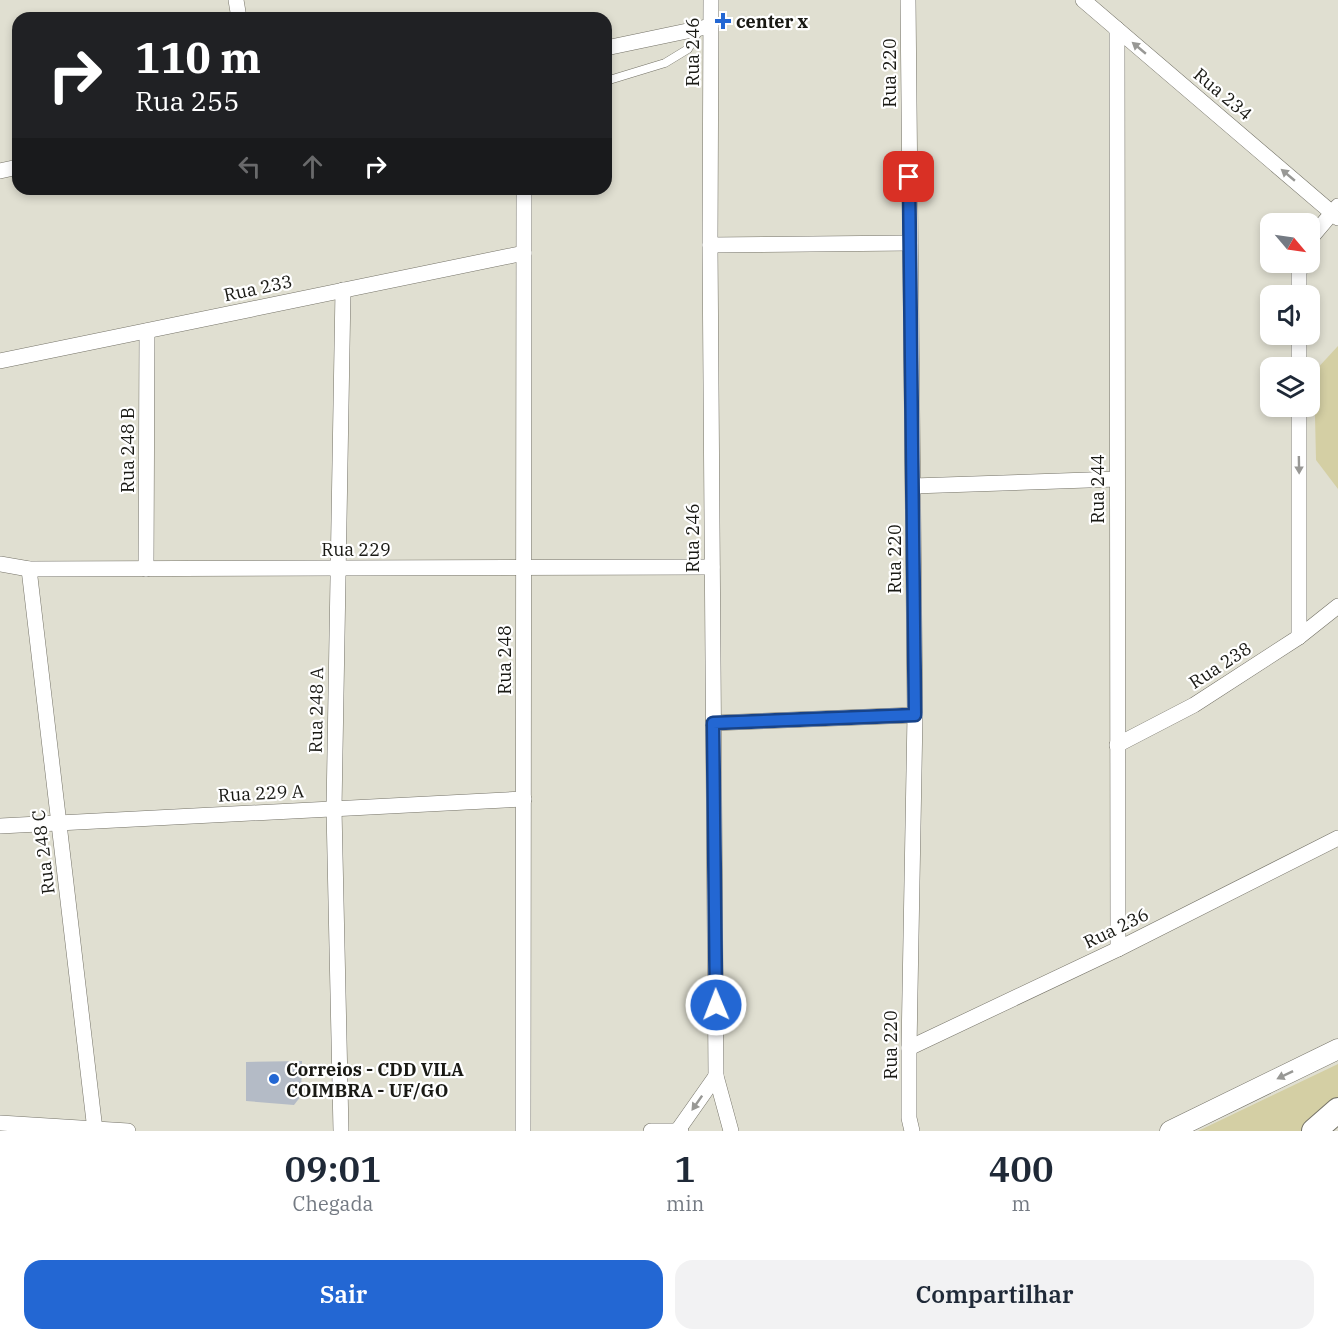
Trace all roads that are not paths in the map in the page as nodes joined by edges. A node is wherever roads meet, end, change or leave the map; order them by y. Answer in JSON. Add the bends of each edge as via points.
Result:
{"nodes":[{"id":1,"x":711,"y":0,"type":"edge"},
{"id":2,"x":908,"y":0,"type":"edge"},
{"id":3,"x":1083,"y":0,"type":"edge"},
{"id":4,"x":705,"y":27,"type":"junction"},
{"id":5,"x":1117,"y":29,"type":"junction"},
{"id":6,"x":612,"y":47,"type":"edge"},
{"id":7,"x":612,"y":79,"type":"edge"},
{"id":8,"x":524,"y":195,"type":"edge"},
{"id":9,"x":1336,"y":212,"type":"edge"},
{"id":10,"x":1320,"y":229,"type":"edge"},
{"id":11,"x":910,"y":243,"type":"junction"},
{"id":12,"x":710,"y":245,"type":"junction"},
{"id":13,"x":524,"y":253,"type":"junction"},
{"id":14,"x":344,"y":290,"type":"junction"},
{"id":15,"x":147,"y":331,"type":"junction"},
{"id":16,"x":0,"y":361,"type":"edge"},
{"id":17,"x":1299,"y":417,"type":"edge"},
{"id":18,"x":1117,"y":479,"type":"junction"},
{"id":19,"x":913,"y":486,"type":"junction"},
{"id":20,"x":0,"y":564,"type":"edge"},
{"id":21,"x":712,"y":567,"type":"junction"},
{"id":22,"x":338,"y":568,"type":"junction"},
{"id":23,"x":524,"y":568,"type":"junction"},
{"id":24,"x":29,"y":569,"type":"junction"},
{"id":25,"x":146,"y":569,"type":"junction"},
{"id":26,"x":1338,"y":606,"type":"edge"},
{"id":27,"x":1299,"y":637,"type":"junction"},
{"id":28,"x":915,"y":715,"type":"junction"},
{"id":29,"x":713,"y":723,"type":"junction"},
{"id":30,"x":1117,"y":745,"type":"junction"},
{"id":31,"x":524,"y":799,"type":"junction"},
{"id":32,"x":334,"y":809,"type":"junction"},
{"id":33,"x":59,"y":823,"type":"junction"},
{"id":34,"x":0,"y":826,"type":"edge"},
{"id":35,"x":1338,"y":838,"type":"edge"},
{"id":36,"x":1118,"y":949,"type":"junction"},
{"id":37,"x":909,"y":1048,"type":"junction"},
{"id":38,"x":1338,"y":1049,"type":"edge"},
{"id":39,"x":716,"y":1076,"type":"junction"},
{"id":40,"x":1338,"y":1110,"type":"edge"},
{"id":41,"x":0,"y":1123,"type":"edge"},
{"id":42,"x":909,"y":1127,"type":"edge"},
{"id":43,"x":95,"y":1130,"type":"edge"},
{"id":44,"x":128,"y":1131,"type":"edge"},
{"id":45,"x":341,"y":1131,"type":"edge"},
{"id":46,"x":523,"y":1131,"type":"edge"},
{"id":47,"x":651,"y":1131,"type":"edge"},
{"id":48,"x":679,"y":1131,"type":"edge"},
{"id":49,"x":731,"y":1131,"type":"edge"},
{"id":50,"x":1170,"y":1131,"type":"edge"},
{"id":51,"x":1314,"y":1131,"type":"edge"}],
"edges":[{"from":1,"to":4,"type":"street","name":"Rua 246"},
{"from":2,"to":11,"type":"street","name":"Rua 220"},
{"from":3,"to":5,"type":"street","name":"Rua 234"},
{"from":4,"to":6,"type":"street"},
{"from":4,"to":7,"type":"lane","via":[[688,49],[665,63]]},
{"from":4,"to":12,"type":"street","name":"Rua 246"},
{"from":9,"to":5,"type":"street","name":"Rua 234","one_way":true},
{"from":5,"to":18,"type":"street","name":"Rua 244"},
{"from":8,"to":13,"type":"street","name":"Rua 248"},
{"from":9,"to":10,"type":"street"},
{"from":11,"to":12,"type":"street"},
{"from":11,"to":19,"type":"street","name":"Rua 220"},
{"from":12,"to":21,"type":"street","name":"Rua 246"},
{"from":13,"to":14,"type":"street","name":"Rua 233"},
{"from":13,"to":23,"type":"street","name":"Rua 248"},
{"from":14,"to":15,"type":"street","name":"Rua 233"},
{"from":14,"to":22,"type":"street","name":"Rua 248 A"},
{"from":15,"to":16,"type":"street","name":"Rua 233"},
{"from":15,"to":25,"type":"street","name":"Rua 248 B"},
{"from":17,"to":27,"type":"street","one_way":true},
{"from":18,"to":19,"type":"street"},
{"from":18,"to":30,"type":"street","name":"Rua 244"},
{"from":19,"to":28,"type":"street","name":"Rua 220"},
{"from":20,"to":24,"type":"street","name":"Rua 229"},
{"from":21,"to":23,"type":"street","name":"Rua 229"},
{"from":21,"to":29,"type":"street","name":"Rua 246"},
{"from":22,"to":23,"type":"street","name":"Rua 229"},
{"from":22,"to":25,"type":"street","name":"Rua 229"},
{"from":22,"to":32,"type":"street","name":"Rua 248 A"},
{"from":23,"to":31,"type":"street","name":"Rua 248"},
{"from":24,"to":25,"type":"street","name":"Rua 229"},
{"from":24,"to":33,"type":"street","name":"Rua 248 C"},
{"from":26,"to":27,"type":"street","name":"Rua 238"},
{"from":27,"to":30,"type":"street","name":"Rua 238","via":[[1194,705]]},
{"from":28,"to":29,"type":"street"},
{"from":28,"to":37,"type":"street","name":"Rua 220"},
{"from":29,"to":39,"type":"street","name":"Rua 246"},
{"from":30,"to":36,"type":"street","name":"Rua 244"},
{"from":31,"to":32,"type":"street","name":"Rua 229 A"},
{"from":31,"to":46,"type":"street","name":"Rua 248"},
{"from":32,"to":33,"type":"street","name":"Rua 229 A"},
{"from":32,"to":45,"type":"street","name":"Rua 248 A"},
{"from":33,"to":34,"type":"street","name":"Rua 229 A"},
{"from":33,"to":43,"type":"street","name":"Rua 248 C"},
{"from":35,"to":36,"type":"street","name":"Rua 236"},
{"from":36,"to":37,"type":"street","name":"Rua 236"},
{"from":37,"to":42,"type":"street","name":"Rua 220"},
{"from":38,"to":50,"type":"street","one_way":true},
{"from":39,"to":48,"type":"street","one_way":true},
{"from":39,"to":49,"type":"street","name":"Rua 246"},
{"from":40,"to":51,"type":"main road"},
{"from":41,"to":43,"type":"street"},
{"from":43,"to":44,"type":"street"},
{"from":47,"to":48,"type":"street"}]}
